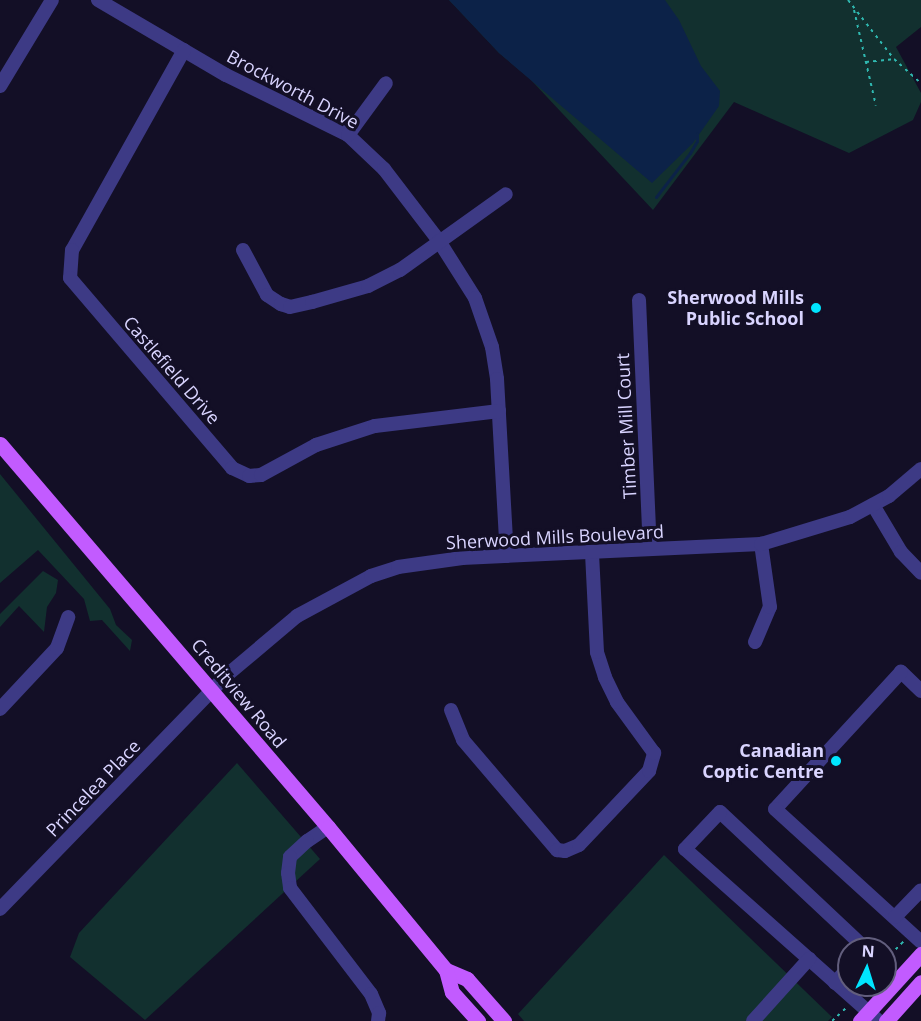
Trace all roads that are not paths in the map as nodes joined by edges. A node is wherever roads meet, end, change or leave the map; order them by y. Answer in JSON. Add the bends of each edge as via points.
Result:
{"nodes":[{"id":1,"x":52,"y":0,"type":"edge"},
{"id":2,"x":98,"y":0,"type":"edge"},
{"id":3,"x":184,"y":50,"type":"junction"},
{"id":4,"x":386,"y":82,"type":"dead end"},
{"id":5,"x":0,"y":86,"type":"edge"},
{"id":6,"x":348,"y":135,"type":"junction"},
{"id":7,"x":506,"y":194,"type":"dead end"},
{"id":8,"x":440,"y":241,"type":"junction"},
{"id":9,"x":243,"y":250,"type":"dead end"},
{"id":10,"x":639,"y":300,"type":"dead end"},
{"id":11,"x":499,"y":411,"type":"junction"},
{"id":12,"x":0,"y":444,"type":"edge"},
{"id":13,"x":921,"y":469,"type":"edge"},
{"id":14,"x":873,"y":505,"type":"junction"},
{"id":15,"x":760,"y":544,"type":"junction"},
{"id":16,"x":650,"y":549,"type":"junction"},
{"id":17,"x":592,"y":552,"type":"junction"},
{"id":18,"x":507,"y":556,"type":"junction"},
{"id":19,"x":921,"y":573,"type":"edge"},
{"id":20,"x":68,"y":617,"type":"dead end"},
{"id":21,"x":755,"y":642,"type":"dead end"},
{"id":22,"x":211,"y":690,"type":"junction"},
{"id":23,"x":921,"y":691,"type":"edge"},
{"id":24,"x":0,"y":709,"type":"edge"},
{"id":25,"x":451,"y":710,"type":"dead end"},
{"id":26,"x":328,"y":827,"type":"junction"},
{"id":27,"x":921,"y":890,"type":"edge"},
{"id":28,"x":0,"y":909,"type":"edge"},
{"id":29,"x":895,"y":917,"type":"junction"},
{"id":30,"x":853,"y":937,"type":"edge"},
{"id":31,"x":921,"y":942,"type":"edge"},
{"id":32,"x":921,"y":954,"type":"edge"},
{"id":33,"x":809,"y":959,"type":"junction"},
{"id":34,"x":446,"y":970,"type":"junction"},
{"id":35,"x":837,"y":981,"type":"edge"},
{"id":36,"x":921,"y":982,"type":"edge"},
{"id":37,"x":835,"y":983,"type":"junction"},
{"id":38,"x":490,"y":1006,"type":"junction"},
{"id":39,"x":869,"y":1018,"type":"edge"},
{"id":40,"x":476,"y":1020,"type":"edge"},
{"id":41,"x":378,"y":1021,"type":"edge"},
{"id":42,"x":504,"y":1021,"type":"edge"},
{"id":43,"x":753,"y":1021,"type":"edge"},
{"id":44,"x":886,"y":1021,"type":"edge"}],
"edges":[{"from":1,"to":5,"type":"street"},
{"from":2,"to":3,"type":"street","name":"Brockworth Drive"},
{"from":3,"to":6,"type":"street","name":"Brockworth Drive","via":[[245,85]]},
{"from":3,"to":11,"type":"street","name":"Castlefield Drive","via":[[72,250],[69,278],[232,468],[249,476],[261,475],[316,445],[375,426]]},
{"from":4,"to":6,"type":"street"},
{"from":6,"to":8,"type":"street","name":"Brockworth Drive","via":[[384,169]]},
{"from":7,"to":8,"type":"street"},
{"from":8,"to":9,"type":"street","via":[[400,270],[368,286],[290,307],[267,295]]},
{"from":8,"to":11,"type":"street","name":"Brockworth Drive","via":[[475,298],[484,322],[497,379]]},
{"from":10,"to":16,"type":"street","name":"Timber Mill Court"},
{"from":11,"to":18,"type":"street","name":"Brockworth Drive"},
{"from":12,"to":22,"type":"main road","name":"Creditview Road"},
{"from":13,"to":14,"type":"street","name":"Sherwood Mills Boulevard"},
{"from":14,"to":15,"type":"street","name":"Sherwood Mills Boulevard","via":[[831,524]]},
{"from":14,"to":19,"type":"street","via":[[901,552]]},
{"from":15,"to":16,"type":"street","name":"Sherwood Mills Boulevard"},
{"from":15,"to":21,"type":"street","via":[[770,607]]},
{"from":16,"to":17,"type":"street","name":"Sherwood Mills Boulevard"},
{"from":17,"to":18,"type":"street","name":"Sherwood Mills Boulevard"},
{"from":17,"to":25,"type":"street","via":[[597,651],[617,702],[654,753],[649,771],[579,845],[557,850],[463,740]]},
{"from":18,"to":22,"type":"street","name":"Sherwood Mills Boulevard","via":[[429,562],[370,576],[297,616]]},
{"from":20,"to":24,"type":"street","via":[[57,648]]},
{"from":22,"to":26,"type":"main road","name":"Creditview Road"},
{"from":22,"to":28,"type":"street","name":"Princelea Place"},
{"from":23,"to":29,"type":"street","via":[[901,672],[775,809]]},
{"from":26,"to":34,"type":"main road","name":"Creditview Road"},
{"from":26,"to":41,"type":"street","via":[[290,857],[290,888],[371,994]]},
{"from":27,"to":29,"type":"street"},
{"from":29,"to":31,"type":"street"},
{"from":30,"to":33,"type":"street","via":[[720,812],[685,849]]},
{"from":32,"to":39,"type":"main road"},
{"from":33,"to":37,"type":"street"},
{"from":33,"to":43,"type":"street"},
{"from":34,"to":38,"type":"main road","name":"Creditview Road","via":[[467,979]]},
{"from":34,"to":40,"type":"main road","name":"Creditview Road","via":[[452,992]]},
{"from":35,"to":37,"type":"street"},
{"from":36,"to":44,"type":"main road"},
{"from":37,"to":39,"type":"street"},
{"from":38,"to":40,"type":"street"},
{"from":38,"to":42,"type":"main road","name":"Creditview Road"}]}
